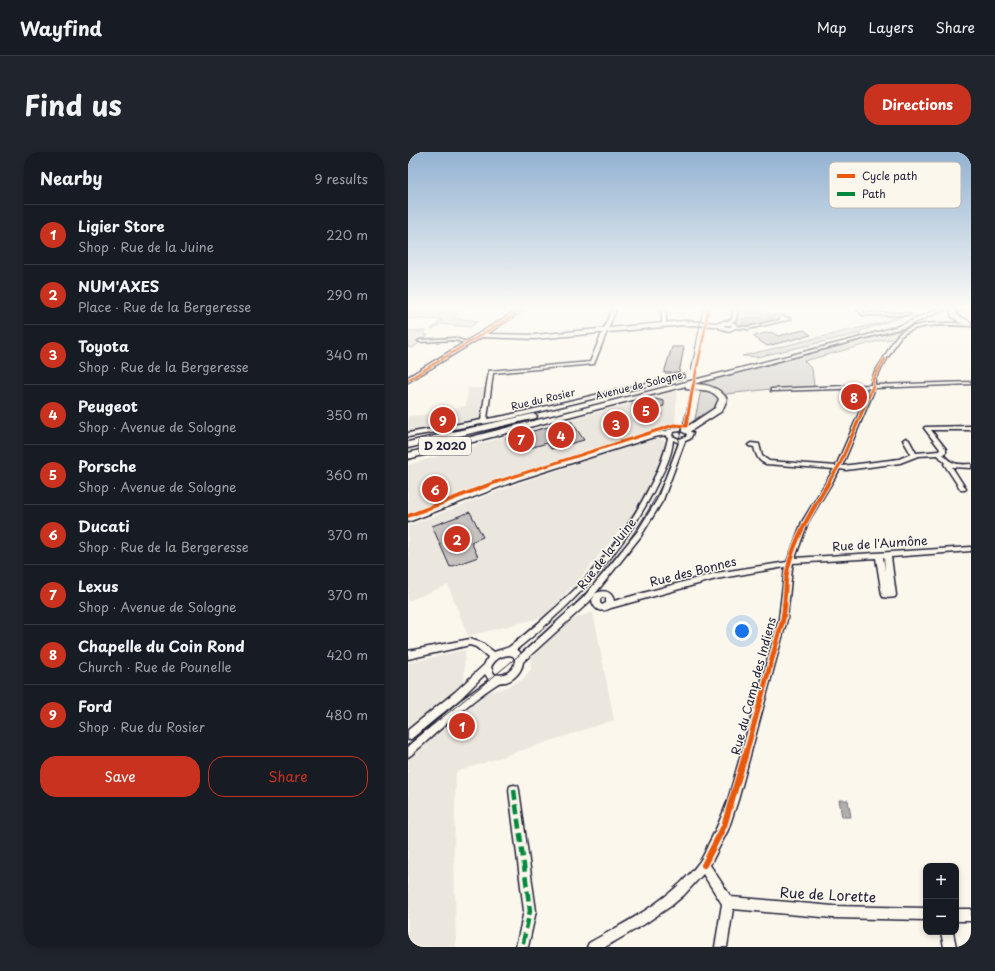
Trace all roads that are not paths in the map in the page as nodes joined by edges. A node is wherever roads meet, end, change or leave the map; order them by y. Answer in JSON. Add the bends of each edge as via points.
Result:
{"nodes":[{"id":1,"x":463,"y":346,"type":"edge"},
{"id":2,"x":599,"y":346,"type":"edge"},
{"id":3,"x":822,"y":346,"type":"edge"},
{"id":4,"x":831,"y":346,"type":"edge"},
{"id":5,"x":893,"y":346,"type":"edge"},
{"id":6,"x":722,"y":372,"type":"junction"},
{"id":7,"x":682,"y":376,"type":"dead end"},
{"id":8,"x":408,"y":380,"type":"edge"},
{"id":9,"x":971,"y":383,"type":"edge"},
{"id":10,"x":873,"y":386,"type":"junction"},
{"id":11,"x":773,"y":390,"type":"dead end"},
{"id":12,"x":581,"y":411,"type":"junction"},
{"id":13,"x":484,"y":421,"type":"junction"},
{"id":14,"x":971,"y":428,"type":"edge"},
{"id":15,"x":686,"y":430,"type":"junction"},
{"id":16,"x":408,"y":435,"type":"edge"},
{"id":17,"x":669,"y":436,"type":"junction"},
{"id":18,"x":481,"y":437,"type":"junction"},
{"id":19,"x":906,"y":440,"type":"dead end"},
{"id":20,"x":682,"y":441,"type":"junction"},
{"id":21,"x":408,"y":445,"type":"edge"},
{"id":22,"x":751,"y":445,"type":"dead end"},
{"id":23,"x":408,"y":451,"type":"edge"},
{"id":24,"x":940,"y":453,"type":"junction"},
{"id":25,"x":914,"y":455,"type":"junction"},
{"id":26,"x":408,"y":456,"type":"edge"},
{"id":27,"x":408,"y":460,"type":"edge"},
{"id":28,"x":947,"y":463,"type":"junction"},
{"id":29,"x":971,"y":466,"type":"edge"},
{"id":30,"x":838,"y":468,"type":"junction"},
{"id":31,"x":963,"y":489,"type":"dead end"},
{"id":32,"x":408,"y":520,"type":"edge"},
{"id":33,"x":971,"y":549,"type":"edge"},
{"id":34,"x":790,"y":562,"type":"junction"},
{"id":35,"x":604,"y":607,"type":"dead end"},
{"id":36,"x":509,"y":652,"type":"junction"},
{"id":37,"x":408,"y":655,"type":"edge"},
{"id":38,"x":494,"y":656,"type":"junction"},
{"id":39,"x":520,"y":660,"type":"junction"},
{"id":40,"x":487,"y":667,"type":"junction"},
{"id":41,"x":497,"y":679,"type":"junction"},
{"id":42,"x":408,"y":736,"type":"edge"},
{"id":43,"x":408,"y":752,"type":"edge"},
{"id":44,"x":514,"y":790,"type":"dead end"},
{"id":45,"x":704,"y":865,"type":"junction"},
{"id":46,"x":728,"y":903,"type":"junction"},
{"id":47,"x":923,"y":914,"type":"edge"},
{"id":48,"x":959,"y":915,"type":"edge"},
{"id":49,"x":971,"y":915,"type":"edge"},
{"id":50,"x":948,"y":935,"type":"edge"},
{"id":51,"x":522,"y":947,"type":"edge"},
{"id":52,"x":593,"y":947,"type":"edge"},
{"id":53,"x":721,"y":947,"type":"edge"},
{"id":54,"x":950,"y":947,"type":"edge"}],
"edges":[{"from":1,"to":8,"type":"street"},
{"from":2,"to":13,"type":"street","via":[[592,363],[492,372]]},
{"from":3,"to":6,"type":"main road","name":"Avenue de Sologne"},
{"from":4,"to":12,"type":"main road","name":"Avenue de Sologne"},
{"from":5,"to":10,"type":"street","name":"Rue du Camp des Indiens","via":[[873,379]]},
{"from":6,"to":21,"type":"main road"},
{"from":6,"to":23,"type":"main road","name":"Avenue de Sologne","number":"D 2020"},
{"from":7,"to":13,"type":"street","name":"Rue du Rosier"},
{"from":9,"to":10,"type":"street"},
{"from":10,"to":11,"type":"street"},
{"from":10,"to":30,"type":"street","name":"Rue du Camp des Indiens"},
{"from":12,"to":15,"type":"main road","via":[[682,387],[709,388],[721,395],[722,404],[719,409]]},
{"from":12,"to":18,"type":"main road","name":"Avenue de Sologne","number":"D 2020"},
{"from":13,"to":16,"type":"street","name":"Rue du Rosier"},
{"from":14,"to":24,"type":"street","via":[[927,428],[942,449],[943,452]]},
{"from":15,"to":17,"type":"street","via":[[676,429]]},
{"from":15,"to":20,"type":"street","name":"Rue de la Juine","via":[[690,436]]},
{"from":17,"to":20,"type":"street"},
{"from":17,"to":32,"type":"street","via":[[653,435],[516,479]]},
{"from":17,"to":36,"type":"street","name":"Rue de la Juine","via":[[669,450],[652,490],[618,544],[580,589]]},
{"from":18,"to":26,"type":"main road","name":"Avenue de Sologne","number":"D 2020"},
{"from":18,"to":27,"type":"main road"},
{"from":19,"to":25,"type":"street"},
{"from":20,"to":39,"type":"street","name":"Rue de la Juine","via":[[660,500],[639,534],[586,600]]},
{"from":22,"to":30,"type":"street","via":[[757,445],[758,455],[764,462]]},
{"from":24,"to":25,"type":"street"},
{"from":24,"to":28,"type":"street"},
{"from":25,"to":30,"type":"street","via":[[900,461]]},
{"from":28,"to":29,"type":"street","via":[[953,466]]},
{"from":28,"to":31,"type":"street"},
{"from":30,"to":34,"type":"street","name":"Rue du Camp des Indiens","via":[[805,522]]},
{"from":33,"to":34,"type":"street","name":"Rue de l'Aumône"},
{"from":34,"to":35,"type":"street","name":"Rue des Bonnes","via":[[716,576]]},
{"from":34,"to":45,"type":"street","name":"Rue du Camp des Indiens","via":[[783,619],[734,800]]},
{"from":36,"to":38,"type":"street","name":"Rue de la Juine"},
{"from":36,"to":39,"type":"street"},
{"from":37,"to":38,"type":"street","via":[[470,642]]},
{"from":38,"to":40,"type":"street"},
{"from":39,"to":41,"type":"street","name":"Rue de la Juine","via":[[514,674]]},
{"from":40,"to":41,"type":"street","via":[[489,674]]},
{"from":40,"to":42,"type":"street","via":[[458,695]]},
{"from":41,"to":43,"type":"street","name":"Rue de la Juine","via":[[463,704]]},
{"from":44,"to":51,"type":"street","via":[[530,911]]},
{"from":45,"to":46,"type":"street"},
{"from":45,"to":52,"type":"street","name":"Rue du Camp des Indiens","via":[[692,881],[662,908]]},
{"from":46,"to":47,"type":"street","name":"Rue de Lorette","via":[[834,912]]},
{"from":46,"to":53,"type":"street"},
{"from":48,"to":49,"type":"street"},
{"from":50,"to":54,"type":"street"}]}
